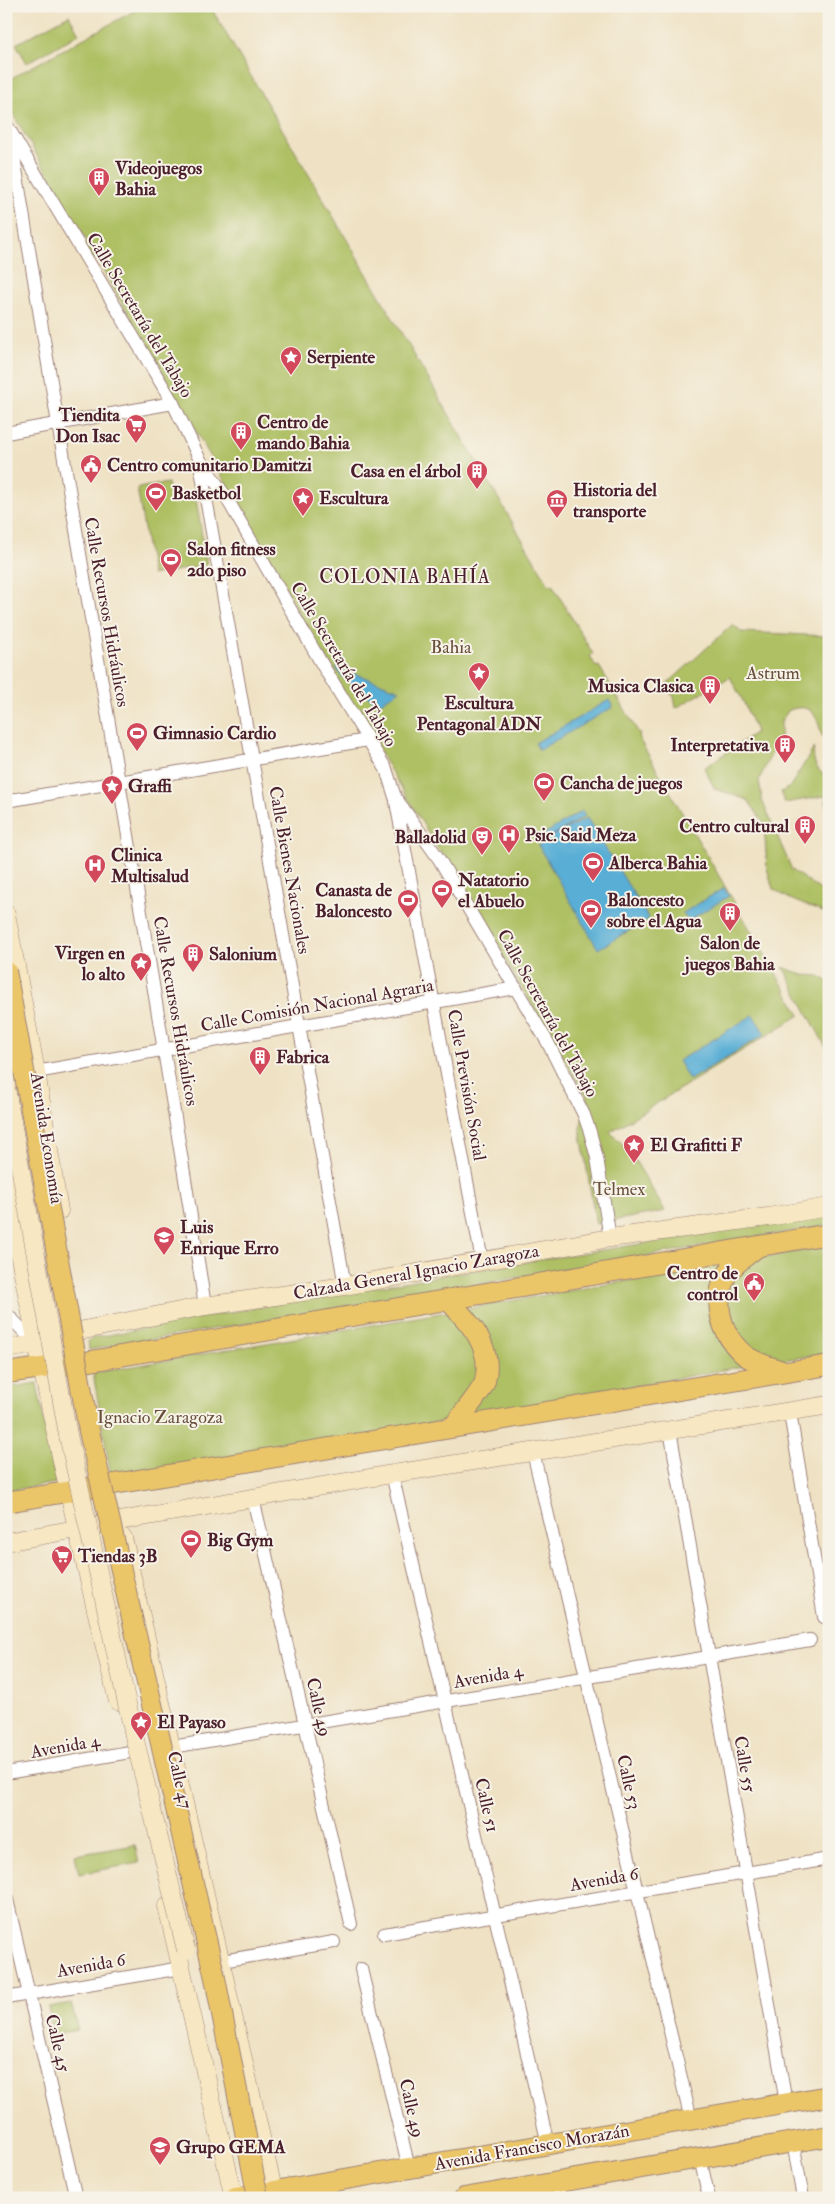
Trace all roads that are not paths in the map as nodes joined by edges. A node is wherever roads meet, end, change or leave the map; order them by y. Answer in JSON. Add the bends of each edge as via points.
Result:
{"nodes":[{"id":1,"x":8,"y":127,"type":"edge"},
{"id":2,"x":173,"y":403,"type":"junction"},
{"id":3,"x":57,"y":425,"type":"junction"},
{"id":4,"x":6,"y":433,"type":"edge"},
{"id":5,"x":200,"y":460,"type":"junction"},
{"id":6,"x":368,"y":740,"type":"junction"},
{"id":7,"x":252,"y":760,"type":"junction"},
{"id":8,"x":118,"y":782,"type":"junction"},
{"id":9,"x":395,"y":797,"type":"junction"},
{"id":10,"x":6,"y":801,"type":"edge"},
{"id":11,"x":6,"y":914,"type":"edge"},
{"id":12,"x":6,"y":971,"type":"edge"},
{"id":13,"x":516,"y":988,"type":"junction"},
{"id":14,"x":434,"y":1002,"type":"junction"},
{"id":15,"x":299,"y":1026,"type":"junction"},
{"id":16,"x":166,"y":1050,"type":"junction"},
{"id":17,"x":36,"y":1072,"type":"junction"},
{"id":18,"x":6,"y":1088,"type":"edge"},
{"id":19,"x":6,"y":1182,"type":"edge"},
{"id":20,"x":829,"y":1207,"type":"edge"},
{"id":21,"x":829,"y":1234,"type":"edge"},
{"id":22,"x":610,"y":1238,"type":"junction"},
{"id":23,"x":758,"y":1246,"type":"junction"},
{"id":24,"x":482,"y":1261,"type":"junction"},
{"id":25,"x":68,"y":1268,"type":"junction"},
{"id":26,"x":24,"y":1279,"type":"junction"},
{"id":27,"x":345,"y":1286,"type":"junction"},
{"id":28,"x":448,"y":1300,"type":"junction"},
{"id":29,"x":206,"y":1306,"type":"junction"},
{"id":30,"x":6,"y":1313,"type":"edge"},
{"id":31,"x":80,"y":1331,"type":"junction"},
{"id":32,"x":36,"y":1344,"type":"junction"},
{"id":33,"x":6,"y":1349,"type":"edge"},
{"id":34,"x":85,"y":1362,"type":"junction"},
{"id":35,"x":829,"y":1365,"type":"edge"},
{"id":36,"x":41,"y":1367,"type":"junction"},
{"id":37,"x":785,"y":1372,"type":"junction"},
{"id":38,"x":6,"y":1373,"type":"edge"},
{"id":39,"x":829,"y":1406,"type":"edge"},
{"id":40,"x":790,"y":1413,"type":"junction"},
{"id":41,"x":454,"y":1426,"type":"junction"},
{"id":42,"x":670,"y":1430,"type":"junction"},
{"id":43,"x":533,"y":1452,"type":"junction"},
{"id":44,"x":392,"y":1474,"type":"junction"},
{"id":45,"x":109,"y":1484,"type":"junction"},
{"id":46,"x":68,"y":1491,"type":"junction"},
{"id":47,"x":10,"y":1498,"type":"edge"},
{"id":48,"x":253,"y":1498,"type":"junction"},
{"id":49,"x":119,"y":1521,"type":"junction"},
{"id":50,"x":76,"y":1529,"type":"junction"},
{"id":51,"x":6,"y":1542,"type":"edge"},
{"id":52,"x":134,"y":1581,"type":"junction"},
{"id":53,"x":91,"y":1591,"type":"junction"},
{"id":54,"x":824,"y":1617,"type":"dead end"},
{"id":55,"x":810,"y":1640,"type":"dead end"},
{"id":56,"x":709,"y":1657,"type":"junction"},
{"id":57,"x":587,"y":1678,"type":"junction"},
{"id":58,"x":445,"y":1701,"type":"junction"},
{"id":59,"x":305,"y":1725,"type":"junction"},
{"id":60,"x":172,"y":1747,"type":"junction"},
{"id":61,"x":130,"y":1752,"type":"junction"},
{"id":62,"x":6,"y":1773,"type":"edge"},
{"id":63,"x":829,"y":1859,"type":"edge"},
{"id":64,"x":746,"y":1873,"type":"junction"},
{"id":65,"x":637,"y":1891,"type":"junction"},
{"id":66,"x":6,"y":1895,"type":"edge"},
{"id":67,"x":495,"y":1915,"type":"junction"},
{"id":68,"x":351,"y":1924,"type":"dead end"},
{"id":69,"x":384,"y":1934,"type":"dead end"},
{"id":70,"x":334,"y":1942,"type":"dead end"},
{"id":71,"x":222,"y":1961,"type":"junction"},
{"id":72,"x":181,"y":1968,"type":"junction"},
{"id":73,"x":361,"y":1969,"type":"dead end"},
{"id":74,"x":29,"y":1994,"type":"junction"},
{"id":75,"x":6,"y":1998,"type":"edge"},
{"id":76,"x":829,"y":2096,"type":"edge"},
{"id":77,"x":786,"y":2103,"type":"junction"},
{"id":78,"x":691,"y":2120,"type":"junction"},
{"id":79,"x":829,"y":2136,"type":"edge"},
{"id":80,"x":793,"y":2142,"type":"junction"},
{"id":81,"x":548,"y":2144,"type":"junction"},
{"id":82,"x":700,"y":2158,"type":"junction"},
{"id":83,"x":409,"y":2168,"type":"junction"},
{"id":84,"x":558,"y":2190,"type":"edge"},
{"id":85,"x":269,"y":2196,"type":"edge"},
{"id":86,"x":76,"y":2198,"type":"edge"},
{"id":87,"x":235,"y":2198,"type":"edge"},
{"id":88,"x":464,"y":2198,"type":"edge"},
{"id":89,"x":710,"y":2198,"type":"edge"},
{"id":90,"x":803,"y":2198,"type":"edge"}],
"edges":[{"from":1,"to":2,"type":"street","name":"Calle Secretaría del Tabajo"},
{"from":1,"to":3,"type":"street","name":"Calle Recursos Hidráulicos"},
{"from":2,"to":3,"type":"street"},
{"from":2,"to":5,"type":"street","name":"Calle Secretaría del Tabajo"},
{"from":3,"to":4,"type":"street"},
{"from":3,"to":8,"type":"street","name":"Calle Recursos Hidráulicos"},
{"from":5,"to":6,"type":"street","name":"Calle Secretaría del Tabajo","via":[[226,497]]},
{"from":5,"to":7,"type":"street","name":"Calle Bienes Nacionales"},
{"from":6,"to":7,"type":"street"},
{"from":6,"to":9,"type":"street","name":"Calle Secretaría del Tabajo","via":[[386,769]]},
{"from":7,"to":8,"type":"street"},
{"from":7,"to":15,"type":"street","name":"Calle Bienes Nacionales"},
{"from":8,"to":10,"type":"street"},
{"from":8,"to":16,"type":"street","name":"Calle Recursos Hidráulicos"},
{"from":9,"to":13,"type":"street","name":"Calle Secretaría del Tabajo","via":[[439,859]]},
{"from":9,"to":14,"type":"street","name":"Calle Previsión Social"},
{"from":11,"to":17,"type":"main road","name":"Avenida Economía"},
{"from":12,"to":85,"type":"main road","bridge":true,"via":[[89,1431],[215,1978]]},
{"from":13,"to":14,"type":"street","name":"Calle Comisión Nacional Agraria"},
{"from":13,"to":22,"type":"street","name":"Calle Secretaría del Tabajo","via":[[584,1114],[595,1147]]},
{"from":14,"to":15,"type":"street","name":"Calle Comisión Nacional Agraria"},
{"from":14,"to":24,"type":"street","name":"Calle Previsión Social"},
{"from":15,"to":16,"type":"street","name":"Calle Comisión Nacional Agraria"},
{"from":15,"to":27,"type":"street","name":"Calle Bienes Nacionales"},
{"from":16,"to":17,"type":"street","name":"Calle Comisión Nacional Agraria"},
{"from":16,"to":29,"type":"street","name":"Calle Recursos Hidráulicos"},
{"from":17,"to":25,"type":"main road","name":"Avenida Economía"},
{"from":18,"to":72,"type":"main road","bridge":true,"via":[[68,1435],[186,1950]]},
{"from":19,"to":26,"type":"main road"},
{"from":20,"to":22,"type":"main road","name":"Calzada General Ignacio Zaragoza"},
{"from":21,"to":23,"type":"main road","name":"Calzada General Ignacio Zaragoza"},
{"from":22,"to":24,"type":"main road","name":"Calzada General Ignacio Zaragoza"},
{"from":23,"to":28,"type":"main road","name":"Calzada General Ignacio Zaragoza"},
{"from":23,"to":37,"type":"main road","via":[[726,1277],[720,1310],[722,1325],[741,1352]]},
{"from":24,"to":27,"type":"main road","name":"Calzada General Ignacio Zaragoza"},
{"from":25,"to":26,"type":"main road","via":[[58,1284],[48,1289],[38,1289]]},
{"from":25,"to":31,"type":"main road","name":"Avenida Economía"},
{"from":26,"to":32,"type":"main road"},
{"from":27,"to":29,"type":"main road","name":"Calzada General Ignacio Zaragoza"},
{"from":28,"to":34,"type":"main road","name":"Calzada General Ignacio Zaragoza"},
{"from":28,"to":41,"type":"main road","via":[[471,1325],[487,1353],[485,1382]]},
{"from":29,"to":31,"type":"main road","name":"Calzada General Ignacio Zaragoza"},
{"from":30,"to":32,"type":"street"},
{"from":31,"to":32,"type":"main road","name":"Calzada General Ignacio Zaragoza"},
{"from":31,"to":34,"type":"main road","name":"Avenida Economía"},
{"from":32,"to":33,"type":"main road","name":"Calzada General Ignacio Zaragoza"},
{"from":32,"to":36,"type":"main road"},
{"from":34,"to":36,"type":"main road","name":"Calzada General Ignacio Zaragoza"},
{"from":34,"to":45,"type":"main road","name":"Calle 47"},
{"from":35,"to":37,"type":"main road"},
{"from":36,"to":38,"type":"main road","name":"Calzada General Ignacio Zaragoza"},
{"from":36,"to":46,"type":"main road"},
{"from":37,"to":41,"type":"main road"},
{"from":39,"to":40,"type":"main road"},
{"from":40,"to":42,"type":"main road"},
{"from":40,"to":54,"type":"street"},
{"from":41,"to":45,"type":"main road"},
{"from":42,"to":43,"type":"main road"},
{"from":42,"to":56,"type":"street","name":"Calle 55"},
{"from":43,"to":44,"type":"main road"},
{"from":43,"to":57,"type":"street","name":"Calle 53"},
{"from":44,"to":48,"type":"main road"},
{"from":44,"to":58,"type":"street","name":"Calle 51"},
{"from":45,"to":46,"type":"main road"},
{"from":45,"to":49,"type":"main road","name":"Calle 47"},
{"from":46,"to":47,"type":"main road"},
{"from":46,"to":50,"type":"main road"},
{"from":48,"to":49,"type":"main road"},
{"from":48,"to":59,"type":"street","name":"Calle 49"},
{"from":49,"to":50,"type":"main road"},
{"from":49,"to":52,"type":"main road","name":"Calle 47"},
{"from":50,"to":51,"type":"main road"},
{"from":50,"to":53,"type":"main road"},
{"from":52,"to":53,"type":"main road","via":[[125,1568],[109,1566],[96,1575]]},
{"from":52,"to":60,"type":"main road","name":"Calle 47"},
{"from":53,"to":61,"type":"main road"},
{"from":55,"to":56,"type":"street","name":"Avenida 4"},
{"from":56,"to":57,"type":"street","name":"Avenida 4"},
{"from":56,"to":64,"type":"street","name":"Calle 55"},
{"from":57,"to":58,"type":"street","name":"Avenida 4"},
{"from":57,"to":65,"type":"street","name":"Calle 53"},
{"from":58,"to":59,"type":"street","name":"Avenida 4"},
{"from":58,"to":67,"type":"street","name":"Calle 51"},
{"from":59,"to":60,"type":"street","name":"Avenida 4"},
{"from":59,"to":68,"type":"street","name":"Calle 49"},
{"from":60,"to":71,"type":"main road","name":"Calle 47"},
{"from":61,"to":62,"type":"street","name":"Avenida 4"},
{"from":61,"to":72,"type":"main road"},
{"from":63,"to":64,"type":"street","name":"Avenida 6"},
{"from":64,"to":65,"type":"street","name":"Avenida 6"},
{"from":64,"to":77,"type":"street","name":"Calle 55"},
{"from":65,"to":67,"type":"street","name":"Avenida 6"},
{"from":65,"to":78,"type":"street","name":"Calle 53"},
{"from":66,"to":74,"type":"street","name":"Calle 45"},
{"from":67,"to":69,"type":"street","name":"Avenida 6"},
{"from":67,"to":81,"type":"street","name":"Calle 51"},
{"from":70,"to":71,"type":"street"},
{"from":71,"to":85,"type":"main road","name":"Calle 47"},
{"from":72,"to":74,"type":"street","name":"Avenida 6"},
{"from":72,"to":87,"type":"main road"},
{"from":73,"to":83,"type":"street","name":"Calle 49"},
{"from":74,"to":75,"type":"street","name":"Avenida 6"},
{"from":74,"to":86,"type":"street","name":"Calle 45"},
{"from":76,"to":77,"type":"main road","name":"Avenida Francisco Morazán"},
{"from":77,"to":78,"type":"main road","name":"Avenida Francisco Morazán"},
{"from":78,"to":81,"type":"main road","name":"Avenida Francisco Morazán"},
{"from":79,"to":80,"type":"main road"},
{"from":80,"to":82,"type":"main road"},
{"from":80,"to":90,"type":"street"},
{"from":81,"to":83,"type":"main road","name":"Avenida Francisco Morazán"},
{"from":82,"to":84,"type":"main road"},
{"from":82,"to":89,"type":"street"},
{"from":83,"to":85,"type":"main road","name":"Avenida Francisco Morazán"},
{"from":84,"to":88,"type":"main road"},
{"from":85,"to":87,"type":"main road","name":"Avenida Francisco Morazán"}]}
